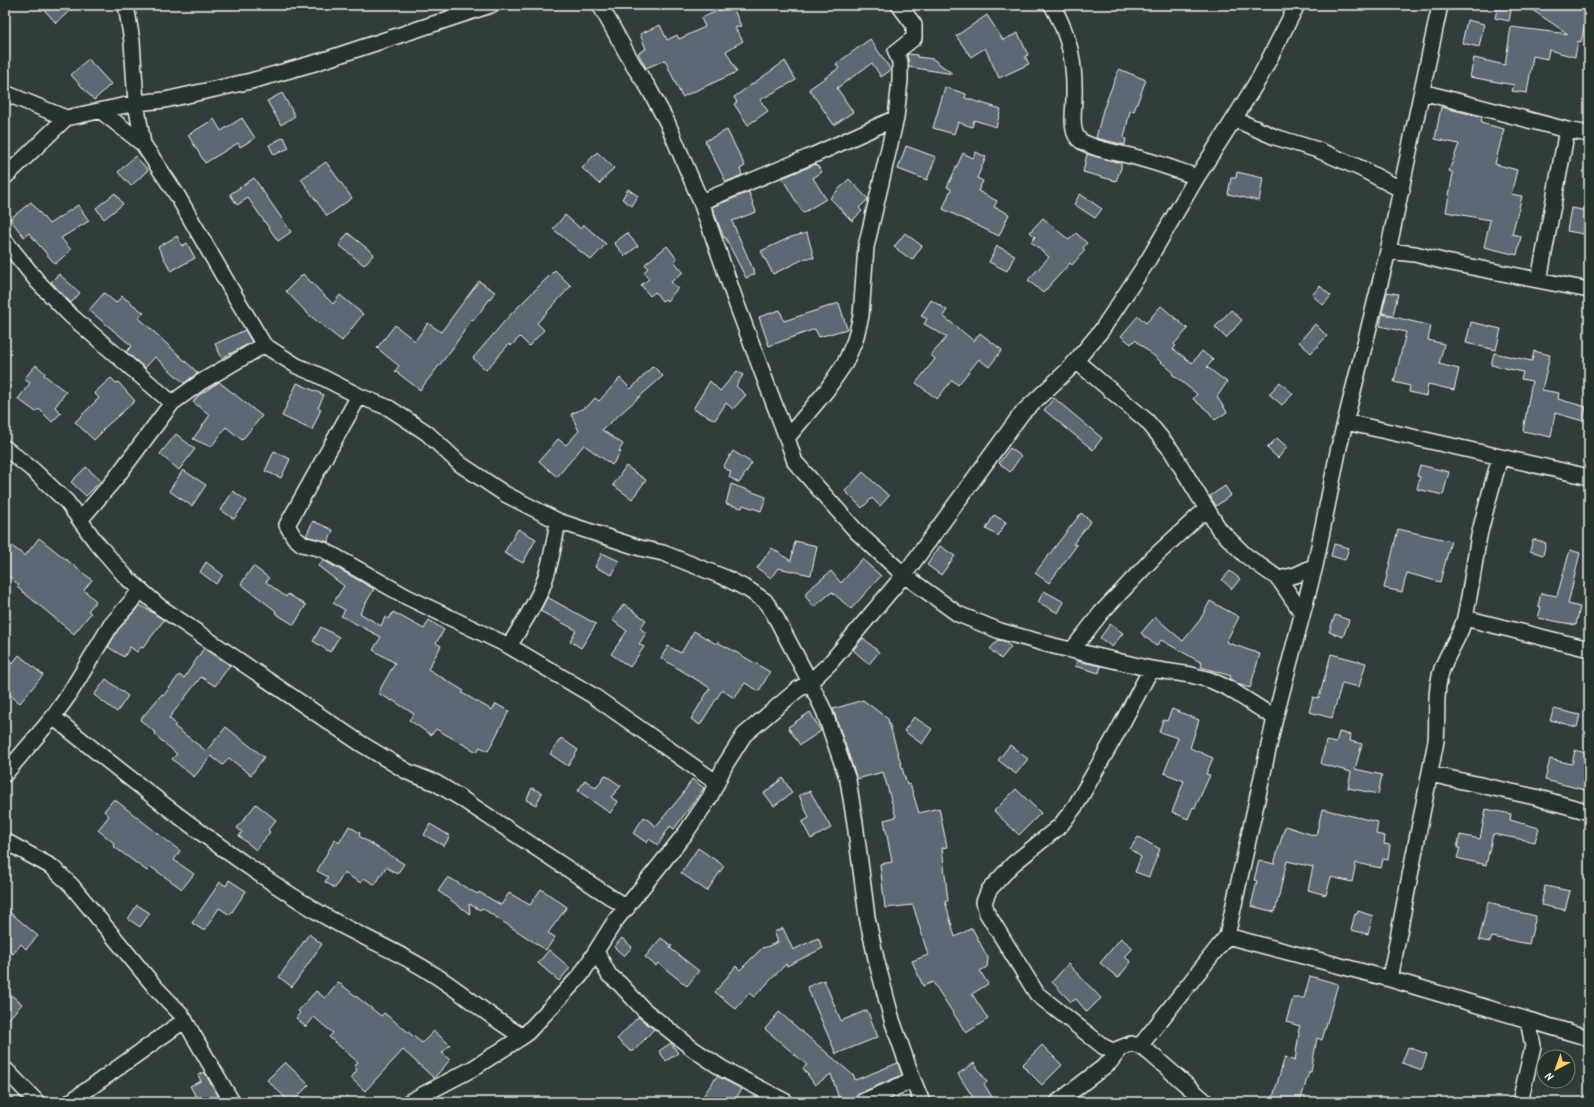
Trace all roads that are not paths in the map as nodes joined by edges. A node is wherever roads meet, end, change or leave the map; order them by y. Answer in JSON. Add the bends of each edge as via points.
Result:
{"nodes":[{"id":1,"x":126,"y":5,"type":"edge"},
{"id":2,"x":491,"y":5,"type":"edge"},
{"id":3,"x":600,"y":5,"type":"edge"},
{"id":4,"x":899,"y":5,"type":"edge"},
{"id":5,"x":1052,"y":5,"type":"edge"},
{"id":6,"x":1297,"y":5,"type":"edge"},
{"id":7,"x":1440,"y":5,"type":"edge"},
{"id":8,"x":1422,"y":92,"type":"junction"},
{"id":9,"x":5,"y":93,"type":"edge"},
{"id":10,"x":136,"y":104,"type":"junction"},
{"id":11,"x":101,"y":111,"type":"junction"},
{"id":12,"x":66,"y":118,"type":"junction"},
{"id":13,"x":896,"y":118,"type":"junction"},
{"id":14,"x":1234,"y":119,"type":"junction"},
{"id":15,"x":1567,"y":130,"type":"junction"},
{"id":16,"x":1589,"y":134,"type":"edge"},
{"id":17,"x":143,"y":144,"type":"junction"},
{"id":18,"x":1197,"y":176,"type":"junction"},
{"id":19,"x":5,"y":177,"type":"edge"},
{"id":20,"x":1402,"y":190,"type":"junction"},
{"id":21,"x":701,"y":202,"type":"junction"},
{"id":22,"x":5,"y":241,"type":"edge"},
{"id":23,"x":1388,"y":251,"type":"junction"},
{"id":24,"x":1539,"y":280,"type":"junction"},
{"id":25,"x":1589,"y":290,"type":"edge"},
{"id":26,"x":264,"y":345,"type":"junction"},
{"id":27,"x":1076,"y":361,"type":"junction"},
{"id":28,"x":359,"y":396,"type":"junction"},
{"id":29,"x":172,"y":403,"type":"junction"},
{"id":30,"x":1346,"y":422,"type":"junction"},
{"id":31,"x":787,"y":438,"type":"junction"},
{"id":32,"x":5,"y":448,"type":"edge"},
{"id":33,"x":1500,"y":457,"type":"junction"},
{"id":34,"x":1589,"y":477,"type":"edge"},
{"id":35,"x":1206,"y":509,"type":"junction"},
{"id":36,"x":80,"y":520,"type":"junction"},
{"id":37,"x":558,"y":521,"type":"junction"},
{"id":38,"x":1315,"y":566,"type":"junction"},
{"id":39,"x":904,"y":575,"type":"junction"},
{"id":40,"x":1279,"y":579,"type":"junction"},
{"id":41,"x":141,"y":590,"type":"junction"},
{"id":42,"x":1302,"y":613,"type":"junction"},
{"id":43,"x":1465,"y":618,"type":"junction"},
{"id":44,"x":509,"y":646,"type":"junction"},
{"id":45,"x":1589,"y":649,"type":"edge"},
{"id":46,"x":1072,"y":650,"type":"junction"},
{"id":47,"x":1151,"y":669,"type":"junction"},
{"id":48,"x":810,"y":682,"type":"junction"},
{"id":49,"x":53,"y":717,"type":"junction"},
{"id":50,"x":1276,"y":718,"type":"junction"},
{"id":51,"x":5,"y":774,"type":"edge"},
{"id":52,"x":1430,"y":774,"type":"junction"},
{"id":53,"x":716,"y":783,"type":"junction"},
{"id":54,"x":1589,"y":812,"type":"edge"},
{"id":55,"x":5,"y":841,"type":"edge"},
{"id":56,"x":627,"y":908,"type":"junction"},
{"id":57,"x":1227,"y":936,"type":"junction"},
{"id":58,"x":596,"y":951,"type":"junction"},
{"id":59,"x":581,"y":975,"type":"junction"},
{"id":60,"x":609,"y":976,"type":"junction"},
{"id":61,"x":1390,"y":979,"type":"junction"},
{"id":62,"x":185,"y":1020,"type":"junction"},
{"id":63,"x":1528,"y":1020,"type":"junction"},
{"id":64,"x":1555,"y":1028,"type":"junction"},
{"id":65,"x":522,"y":1036,"type":"junction"},
{"id":66,"x":1589,"y":1038,"type":"edge"},
{"id":67,"x":1140,"y":1046,"type":"junction"},
{"id":68,"x":1533,"y":1046,"type":"junction"},
{"id":69,"x":1121,"y":1048,"type":"junction"},
{"id":70,"x":5,"y":1069,"type":"edge"},
{"id":71,"x":912,"y":1080,"type":"junction"},
{"id":72,"x":764,"y":1097,"type":"edge"},
{"id":73,"x":1204,"y":1100,"type":"edge"},
{"id":74,"x":37,"y":1102,"type":"edge"},
{"id":75,"x":70,"y":1102,"type":"edge"},
{"id":76,"x":232,"y":1102,"type":"edge"},
{"id":77,"x":409,"y":1102,"type":"edge"},
{"id":78,"x":786,"y":1102,"type":"edge"},
{"id":79,"x":862,"y":1102,"type":"edge"},
{"id":80,"x":922,"y":1102,"type":"edge"},
{"id":81,"x":1058,"y":1102,"type":"edge"},
{"id":82,"x":1217,"y":1102,"type":"edge"},
{"id":83,"x":1520,"y":1102,"type":"edge"}],
"edges":[{"from":1,"to":10,"type":"street","via":[[132,42]]},
{"from":2,"to":10,"type":"street","via":[[318,62],[229,86]]},
{"from":3,"to":21,"type":"street","via":[[658,104]]},
{"from":4,"to":13,"type":"street","via":[[914,26],[914,38],[896,52],[900,62],[900,80]]},
{"from":5,"to":18,"type":"street","via":[[1061,21],[1071,50],[1074,133],[1080,141]]},
{"from":6,"to":14,"type":"street","via":[[1260,77]]},
{"from":7,"to":8,"type":"street"},
{"from":8,"to":15,"type":"street"},
{"from":8,"to":20,"type":"street"},
{"from":9,"to":12,"type":"street"},
{"from":10,"to":11,"type":"street"},
{"from":10,"to":17,"type":"street"},
{"from":11,"to":12,"type":"street"},
{"from":11,"to":17,"type":"street"},
{"from":12,"to":19,"type":"street"},
{"from":13,"to":21,"type":"street","via":[[814,156]]},
{"from":13,"to":31,"type":"street","via":[[866,247],[861,316],[855,340],[845,363],[826,391]]},
{"from":14,"to":18,"type":"street"},
{"from":14,"to":20,"type":"street","via":[[1275,137],[1318,150]]},
{"from":15,"to":16,"type":"street"},
{"from":15,"to":24,"type":"street"},
{"from":17,"to":26,"type":"street","via":[[177,195]]},
{"from":18,"to":27,"type":"street","via":[[1147,262],[1100,331]]},
{"from":20,"to":23,"type":"street"},
{"from":21,"to":31,"type":"street","via":[[736,305]]},
{"from":22,"to":29,"type":"street","via":[[38,282],[70,315]]},
{"from":23,"to":24,"type":"street","via":[[1416,254]]},
{"from":23,"to":30,"type":"street"},
{"from":24,"to":25,"type":"street"},
{"from":26,"to":28,"type":"street","via":[[297,366]]},
{"from":26,"to":29,"type":"street","via":[[201,382]]},
{"from":27,"to":35,"type":"street","via":[[1147,421],[1171,450]]},
{"from":27,"to":39,"type":"street","via":[[1022,413]]},
{"from":28,"to":37,"type":"street","via":[[389,408],[427,434],[460,464],[480,478]]},
{"from":28,"to":44,"type":"street","via":[[287,524],[294,537],[302,544],[322,549],[408,597]]},
{"from":29,"to":36,"type":"street","via":[[115,479]]},
{"from":30,"to":33,"type":"street"},
{"from":30,"to":38,"type":"street"},
{"from":31,"to":39,"type":"street","via":[[799,467],[857,532]]},
{"from":32,"to":36,"type":"street","via":[[67,502]]},
{"from":33,"to":34,"type":"street"},
{"from":33,"to":43,"type":"street","via":[[1480,534]]},
{"from":35,"to":40,"type":"street","via":[[1219,529],[1245,555]]},
{"from":35,"to":46,"type":"street","via":[[1155,556],[1101,613]]},
{"from":36,"to":41,"type":"street","via":[[126,577]]},
{"from":37,"to":44,"type":"street","via":[[552,556],[541,589]]},
{"from":37,"to":48,"type":"street","via":[[676,558],[750,590],[765,601],[774,614]]},
{"from":38,"to":40,"type":"street","via":[[1296,575]]},
{"from":38,"to":42,"type":"street"},
{"from":39,"to":46,"type":"street","via":[[958,614],[1000,631]]},
{"from":39,"to":48,"type":"street","via":[[830,663]]},
{"from":40,"to":42,"type":"street"},
{"from":41,"to":49,"type":"street","via":[[112,624]]},
{"from":41,"to":56,"type":"street","via":[[160,607],[360,743],[408,772],[436,783],[460,797]]},
{"from":42,"to":50,"type":"street"},
{"from":43,"to":45,"type":"street"},
{"from":43,"to":52,"type":"street","via":[[1441,670],[1437,697],[1436,741]]},
{"from":44,"to":53,"type":"street","via":[[592,695]]},
{"from":46,"to":47,"type":"street"},
{"from":47,"to":50,"type":"street","via":[[1210,680],[1228,688]]},
{"from":47,"to":69,"type":"street","via":[[1076,805],[1060,826],[1013,864],[989,890],[984,902],[988,913],[1037,994],[1104,1047],[1113,1051]]},
{"from":48,"to":53,"type":"street","via":[[796,690],[744,735]]},
{"from":48,"to":71,"type":"street","via":[[824,711],[848,780],[871,932],[892,1020]]},
{"from":49,"to":51,"type":"street"},
{"from":49,"to":65,"type":"street","via":[[156,799],[249,868],[320,913],[433,973]]},
{"from":50,"to":57,"type":"street"},
{"from":52,"to":54,"type":"street","via":[[1535,797]]},
{"from":52,"to":61,"type":"street"},
{"from":53,"to":56,"type":"street","via":[[710,797],[685,834]]},
{"from":55,"to":62,"type":"street","via":[[52,867],[71,884]]},
{"from":56,"to":58,"type":"street","via":[[615,921]]},
{"from":57,"to":61,"type":"street"},
{"from":57,"to":67,"type":"street"},
{"from":58,"to":59,"type":"street"},
{"from":58,"to":60,"type":"street"},
{"from":59,"to":60,"type":"street"},
{"from":59,"to":65,"type":"street"},
{"from":60,"to":72,"type":"street","via":[[643,1009],[693,1049]]},
{"from":61,"to":63,"type":"street"},
{"from":62,"to":75,"type":"street"},
{"from":62,"to":76,"type":"street"},
{"from":63,"to":64,"type":"street"},
{"from":63,"to":68,"type":"street"},
{"from":64,"to":66,"type":"street"},
{"from":64,"to":68,"type":"street"},
{"from":65,"to":77,"type":"street","via":[[472,1069]]},
{"from":67,"to":69,"type":"street","via":[[1131,1044]]},
{"from":67,"to":73,"type":"street"},
{"from":68,"to":83,"type":"street"},
{"from":69,"to":81,"type":"street","via":[[1110,1062]]},
{"from":70,"to":74,"type":"street"},
{"from":71,"to":79,"type":"street"},
{"from":71,"to":80,"type":"street"},
{"from":72,"to":78,"type":"street"},
{"from":73,"to":82,"type":"street"}]}
